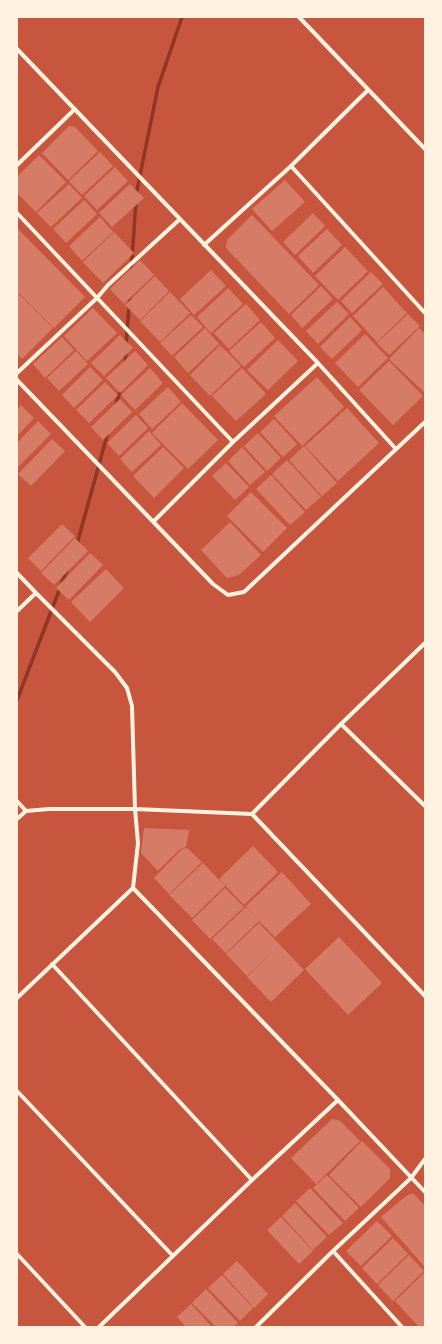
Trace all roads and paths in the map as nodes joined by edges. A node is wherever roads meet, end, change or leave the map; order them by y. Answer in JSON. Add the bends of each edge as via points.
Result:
{"nodes":[{"id":1,"x":299,"y":17,"type":"edge"},
{"id":2,"x":17,"y":49,"type":"edge"},
{"id":3,"x":368,"y":90,"type":"junction"},
{"id":4,"x":75,"y":109,"type":"junction"},
{"id":5,"x":425,"y":149,"type":"edge"},
{"id":6,"x":17,"y":165,"type":"edge"},
{"id":7,"x":291,"y":166,"type":"junction"},
{"id":8,"x":17,"y":213,"type":"edge"},
{"id":9,"x":180,"y":219,"type":"junction"},
{"id":10,"x":204,"y":245,"type":"junction"},
{"id":11,"x":97,"y":298,"type":"junction"},
{"id":12,"x":425,"y":313,"type":"edge"},
{"id":13,"x":318,"y":363,"type":"junction"},
{"id":14,"x":17,"y":373,"type":"edge"},
{"id":15,"x":17,"y":380,"type":"edge"},
{"id":16,"x":425,"y":422,"type":"edge"},
{"id":17,"x":233,"y":442,"type":"junction"},
{"id":18,"x":396,"y":449,"type":"junction"},
{"id":19,"x":154,"y":521,"type":"junction"},
{"id":20,"x":17,"y":573,"type":"edge"},
{"id":21,"x":36,"y":594,"type":"junction"},
{"id":22,"x":17,"y":611,"type":"edge"},
{"id":23,"x":425,"y":643,"type":"edge"},
{"id":24,"x":341,"y":724,"type":"junction"},
{"id":25,"x":17,"y":801,"type":"edge"},
{"id":26,"x":425,"y":806,"type":"edge"},
{"id":27,"x":135,"y":808,"type":"junction"},
{"id":28,"x":26,"y":811,"type":"junction"},
{"id":29,"x":252,"y":814,"type":"junction"},
{"id":30,"x":17,"y":819,"type":"edge"},
{"id":31,"x":133,"y":888,"type":"junction"},
{"id":32,"x":52,"y":964,"type":"junction"},
{"id":33,"x":425,"y":996,"type":"edge"},
{"id":34,"x":17,"y":998,"type":"edge"},
{"id":35,"x":17,"y":1091,"type":"edge"},
{"id":36,"x":338,"y":1100,"type":"junction"},
{"id":37,"x":425,"y":1159,"type":"edge"},
{"id":38,"x":411,"y":1178,"type":"junction"},
{"id":39,"x":252,"y":1180,"type":"junction"},
{"id":40,"x":425,"y":1192,"type":"edge"},
{"id":41,"x":333,"y":1251,"type":"junction"},
{"id":42,"x":17,"y":1254,"type":"edge"},
{"id":43,"x":173,"y":1256,"type":"junction"},
{"id":44,"x":85,"y":1327,"type":"edge"},
{"id":45,"x":99,"y":1327,"type":"edge"},
{"id":46,"x":256,"y":1327,"type":"edge"},
{"id":47,"x":402,"y":1327,"type":"edge"}],
"edges":[{"from":1,"to":3,"type":"street"},
{"from":2,"to":4,"type":"street"},
{"from":3,"to":5,"type":"street"},
{"from":3,"to":7,"type":"street"},
{"from":4,"to":6,"type":"street"},
{"from":4,"to":9,"type":"street"},
{"from":7,"to":10,"type":"street"},
{"from":7,"to":12,"type":"street"},
{"from":8,"to":11,"type":"street"},
{"from":9,"to":10,"type":"street"},
{"from":9,"to":11,"type":"street"},
{"from":10,"to":13,"type":"street"},
{"from":11,"to":14,"type":"street"},
{"from":11,"to":17,"type":"street"},
{"from":13,"to":17,"type":"street"},
{"from":13,"to":18,"type":"street"},
{"from":15,"to":19,"type":"street"},
{"from":16,"to":18,"type":"street"},
{"from":17,"to":19,"type":"street"},
{"from":18,"to":19,"type":"street","via":[[244,592],[228,595],[214,584]]},
{"from":20,"to":21,"type":"street"},
{"from":21,"to":22,"type":"street"},
{"from":21,"to":27,"type":"street","via":[[115,672],[127,688],[132,706]]},
{"from":23,"to":24,"type":"street"},
{"from":24,"to":26,"type":"street"},
{"from":24,"to":29,"type":"street"},
{"from":25,"to":28,"type":"street"},
{"from":27,"to":28,"type":"street","via":[[48,808]]},
{"from":27,"to":29,"type":"street"},
{"from":27,"to":31,"type":"street","via":[[138,843]]},
{"from":28,"to":30,"type":"street"},
{"from":29,"to":33,"type":"street"},
{"from":31,"to":32,"type":"street"},
{"from":31,"to":36,"type":"street"},
{"from":32,"to":34,"type":"street"},
{"from":32,"to":39,"type":"street"},
{"from":35,"to":43,"type":"street"},
{"from":36,"to":38,"type":"street"},
{"from":36,"to":39,"type":"street"},
{"from":37,"to":38,"type":"street"},
{"from":38,"to":40,"type":"street"},
{"from":38,"to":41,"type":"street"},
{"from":39,"to":43,"type":"street"},
{"from":41,"to":46,"type":"street"},
{"from":41,"to":47,"type":"street"},
{"from":42,"to":44,"type":"street"},
{"from":43,"to":45,"type":"street"}]}
